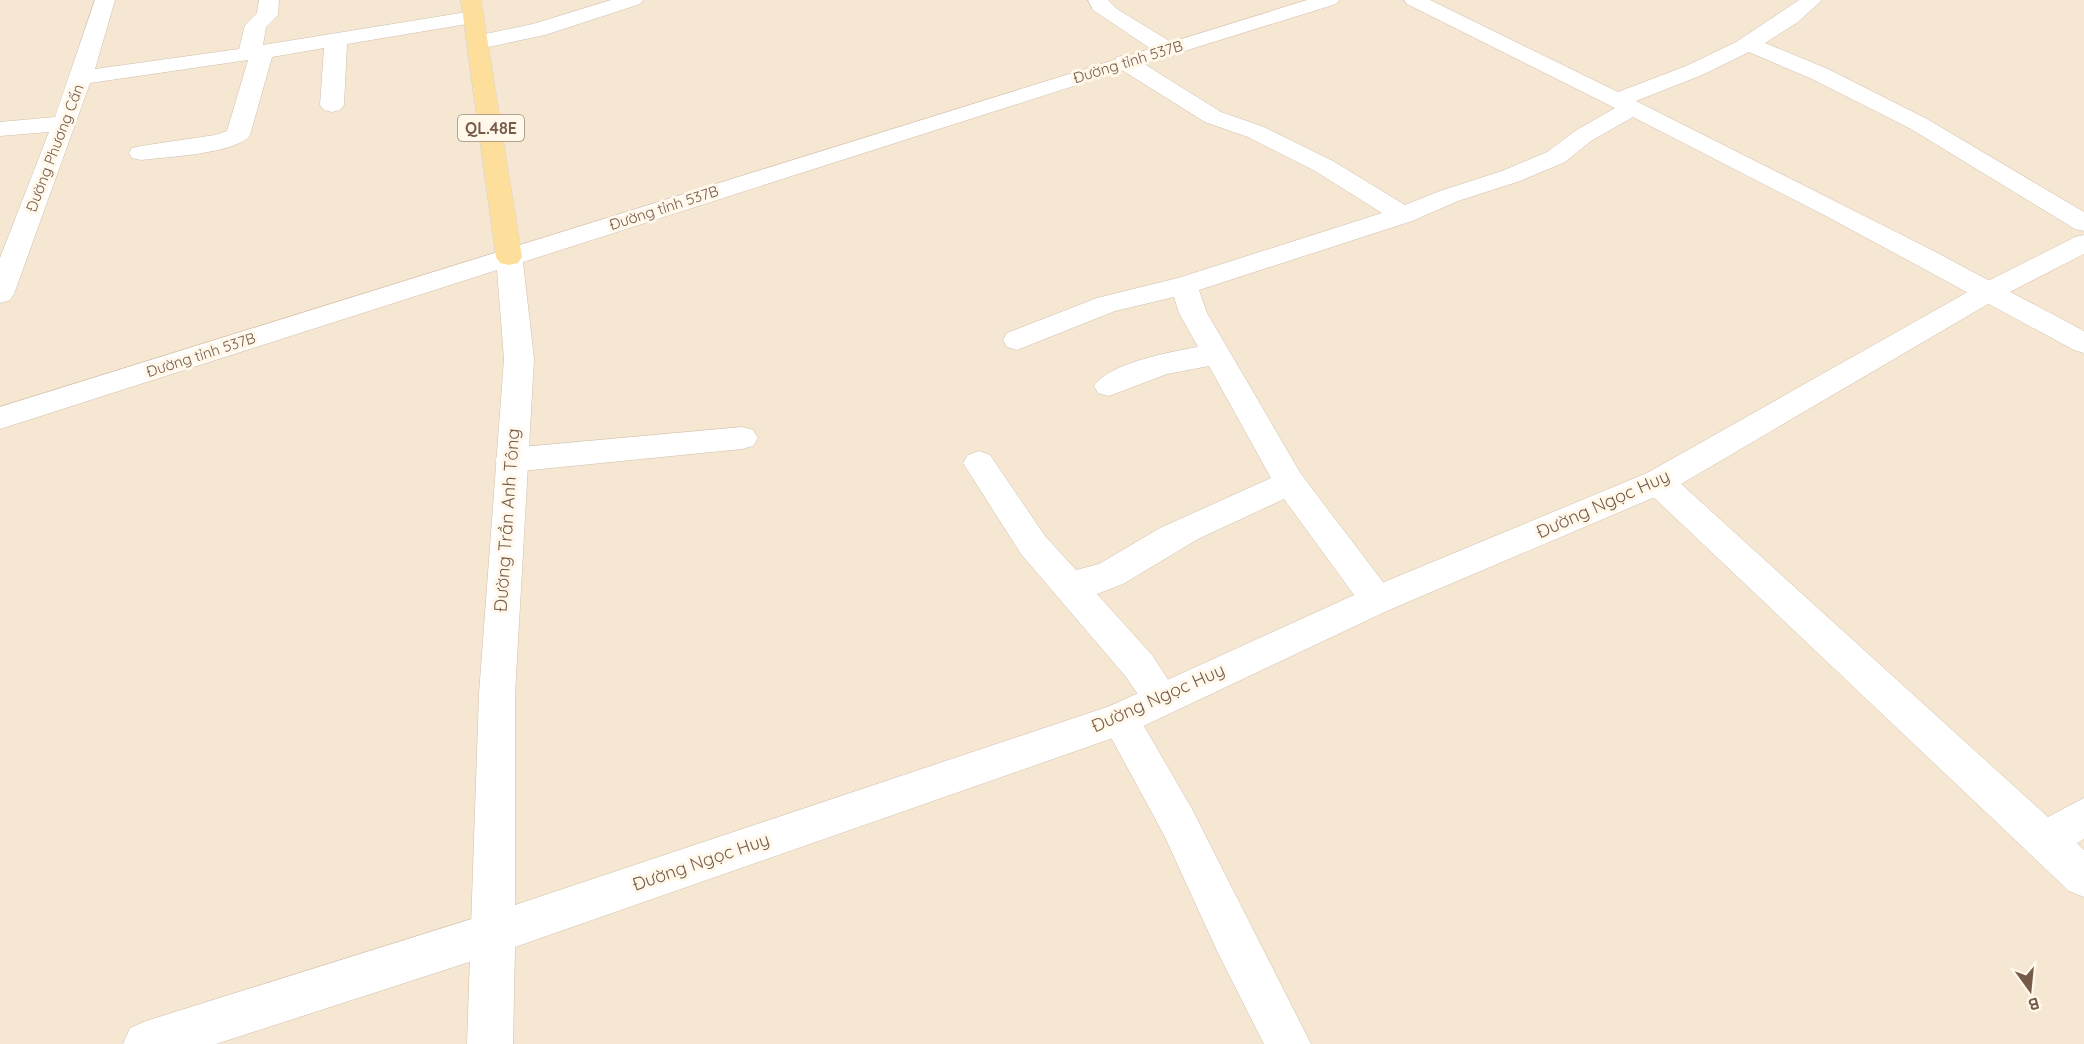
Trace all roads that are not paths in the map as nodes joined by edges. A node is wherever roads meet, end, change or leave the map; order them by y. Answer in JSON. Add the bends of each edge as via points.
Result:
{"nodes":[{"id":1,"x":105,"y":0,"type":"edge"},
{"id":2,"x":269,"y":0,"type":"edge"},
{"id":3,"x":633,"y":0,"type":"edge"},
{"id":4,"x":1098,"y":0,"type":"edge"},
{"id":5,"x":1329,"y":0,"type":"edge"},
{"id":6,"x":1414,"y":0,"type":"edge"},
{"id":7,"x":1812,"y":0,"type":"edge"},
{"id":8,"x":472,"y":9,"type":"edge"},
{"id":9,"x":336,"y":39,"type":"junction"},
{"id":10,"x":479,"y":42,"type":"junction"},
{"id":11,"x":1750,"y":45,"type":"junction"},
{"id":12,"x":1168,"y":50,"type":"junction"},
{"id":13,"x":255,"y":52,"type":"junction"},
{"id":14,"x":1125,"y":62,"type":"junction"},
{"id":15,"x":81,"y":78,"type":"junction"},
{"id":16,"x":1625,"y":104,"type":"junction"},
{"id":17,"x":332,"y":105,"type":"dead end"},
{"id":18,"x":65,"y":123,"type":"junction"},
{"id":19,"x":0,"y":129,"type":"edge"},
{"id":20,"x":141,"y":153,"type":"dead end"},
{"id":21,"x":1403,"y":215,"type":"junction"},
{"id":22,"x":2084,"y":223,"type":"edge"},
{"id":23,"x":2084,"y":243,"type":"edge"},
{"id":24,"x":510,"y":257,"type":"junction"},
{"id":25,"x":1184,"y":286,"type":"junction"},
{"id":26,"x":1990,"y":291,"type":"junction"},
{"id":27,"x":0,"y":294,"type":"edge"},
{"id":28,"x":1017,"y":340,"type":"dead end"},
{"id":29,"x":2084,"y":343,"type":"edge"},
{"id":30,"x":1217,"y":355,"type":"junction"},
{"id":31,"x":1109,"y":386,"type":"dead end"},
{"id":32,"x":0,"y":418,"type":"edge"},
{"id":33,"x":742,"y":438,"type":"dead end"},
{"id":34,"x":511,"y":460,"type":"junction"},
{"id":35,"x":979,"y":463,"type":"dead end"},
{"id":36,"x":1658,"y":482,"type":"junction"},
{"id":37,"x":1290,"y":483,"type":"junction"},
{"id":38,"x":1069,"y":585,"type":"junction"},
{"id":39,"x":1377,"y":600,"type":"junction"},
{"id":40,"x":1161,"y":698,"type":"junction"},
{"id":41,"x":1120,"y":719,"type":"junction"},
{"id":42,"x":2084,"y":817,"type":"edge"},
{"id":43,"x":2045,"y":840,"type":"junction"},
{"id":44,"x":2084,"y":877,"type":"edge"},
{"id":45,"x":494,"y":933,"type":"junction"},
{"id":46,"x":146,"y":1044,"type":"edge"},
{"id":47,"x":490,"y":1044,"type":"edge"},
{"id":48,"x":1288,"y":1044,"type":"edge"}],
"edges":[{"from":1,"to":15,"type":"street","name":"Đường Phương Cấn"},
{"from":2,"to":13,"type":"street","via":[[267,15],[256,25]]},
{"from":3,"to":10,"type":"street","via":[[537,30]]},
{"from":4,"to":12,"type":"street","via":[[1100,6]]},
{"from":5,"to":12,"type":"street","name":"Đường tỉnh 537B"},
{"from":6,"to":16,"type":"street"},
{"from":7,"to":11,"type":"street"},
{"from":8,"to":9,"type":"street"},
{"from":8,"to":10,"type":"main road","name":"Đường Trần Anh Tông","number":"QL.48E"},
{"from":9,"to":13,"type":"street"},
{"from":9,"to":17,"type":"street"},
{"from":10,"to":24,"type":"main road","name":"Đường Trần Anh Tông","number":"QL.48E"},
{"from":11,"to":16,"type":"street"},
{"from":11,"to":22,"type":"street","via":[[1820,74],[1919,124]]},
{"from":12,"to":14,"type":"street","name":"Đường tỉnh 537B"},
{"from":13,"to":15,"type":"street"},
{"from":13,"to":20,"type":"street","via":[[238,135],[219,142]]},
{"from":14,"to":21,"type":"street","via":[[1213,117],[1256,132],[1324,166]]},
{"from":14,"to":24,"type":"street","name":"Đường tỉnh 537B"},
{"from":15,"to":18,"type":"street","name":"Đường Phương Cấn"},
{"from":16,"to":21,"type":"street","via":[[1556,157]]},
{"from":16,"to":26,"type":"street"},
{"from":18,"to":19,"type":"street"},
{"from":18,"to":27,"type":"street","name":"Đường Phương Cấn"},
{"from":21,"to":25,"type":"street"},
{"from":23,"to":26,"type":"street","name":"Đường Ngọc Huy"},
{"from":24,"to":32,"type":"street","name":"Đường tỉnh 537B"},
{"from":24,"to":34,"type":"street","name":"Đường Trần Anh Tông","via":[[519,360]]},
{"from":25,"to":28,"type":"street","via":[[1107,304]]},
{"from":25,"to":30,"type":"street","via":[[1192,313]]},
{"from":26,"to":29,"type":"street"},
{"from":26,"to":36,"type":"street","name":"Đường Ngọc Huy"},
{"from":30,"to":31,"type":"street","via":[[1151,367]]},
{"from":30,"to":37,"type":"street"},
{"from":33,"to":34,"type":"street"},
{"from":34,"to":45,"type":"street","name":"Đường Trần Anh Tông","via":[[496,694]]},
{"from":35,"to":38,"type":"street","via":[[1033,545]]},
{"from":36,"to":39,"type":"street","name":"Đường Ngọc Huy"},
{"from":36,"to":43,"type":"street"},
{"from":37,"to":38,"type":"street","via":[[1170,538],[1117,573]]},
{"from":37,"to":39,"type":"street"},
{"from":38,"to":40,"type":"street","via":[[1139,666]]},
{"from":39,"to":40,"type":"street","name":"Đường Ngọc Huy"},
{"from":40,"to":41,"type":"street","name":"Đường Ngọc Huy"},
{"from":41,"to":45,"type":"street","name":"Đường Ngọc Huy"},
{"from":41,"to":48,"type":"street","via":[[1178,822]]},
{"from":42,"to":43,"type":"street"},
{"from":43,"to":44,"type":"street"},
{"from":45,"to":46,"type":"street","name":"Đường Ngọc Huy"},
{"from":45,"to":47,"type":"street","name":"Đường Trần Anh Tông"}]}
